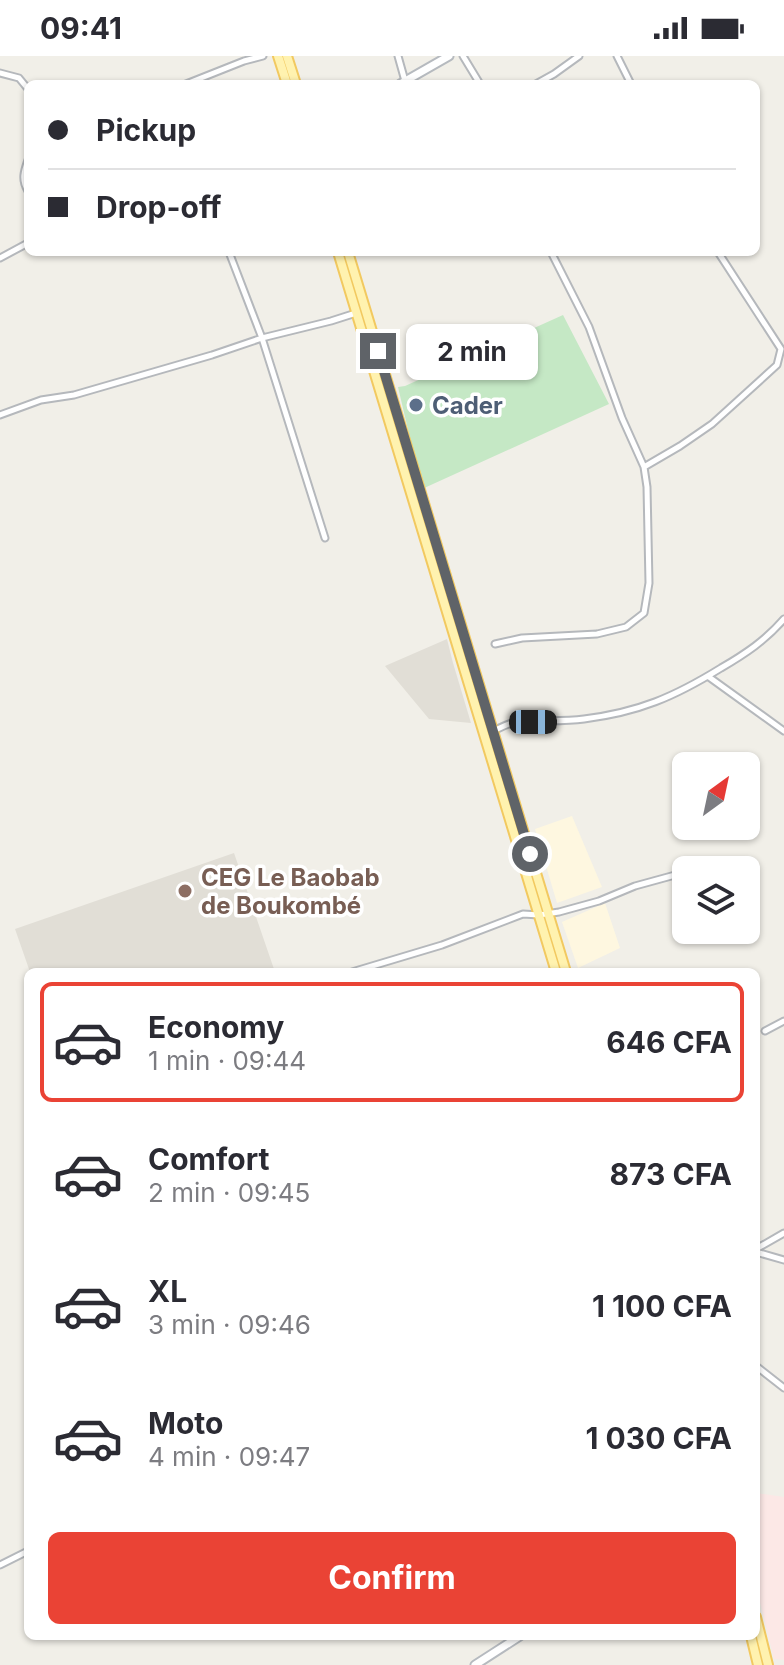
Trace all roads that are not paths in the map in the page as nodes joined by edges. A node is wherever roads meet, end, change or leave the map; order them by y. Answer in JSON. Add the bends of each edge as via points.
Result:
{"nodes":[{"id":1,"x":263,"y":56,"type":"edge"},
{"id":2,"x":398,"y":56,"type":"edge"},
{"id":3,"x":449,"y":56,"type":"edge"},
{"id":4,"x":463,"y":56,"type":"edge"},
{"id":5,"x":579,"y":56,"type":"edge"},
{"id":6,"x":617,"y":56,"type":"edge"},
{"id":7,"x":280,"y":58,"type":"edge"},
{"id":8,"x":0,"y":73,"type":"edge"},
{"id":9,"x":196,"y":80,"type":"edge"},
{"id":10,"x":286,"y":80,"type":"edge"},
{"id":11,"x":294,"y":80,"type":"edge"},
{"id":12,"x":403,"y":80,"type":"edge"},
{"id":13,"x":407,"y":80,"type":"edge"},
{"id":14,"x":478,"y":80,"type":"edge"},
{"id":15,"x":543,"y":80,"type":"edge"},
{"id":16,"x":629,"y":80,"type":"edge"},
{"id":17,"x":24,"y":84,"type":"edge"},
{"id":18,"x":24,"y":245,"type":"edge"},
{"id":19,"x":231,"y":256,"type":"edge"},
{"id":20,"x":339,"y":256,"type":"edge"},
{"id":21,"x":349,"y":256,"type":"edge"},
{"id":22,"x":553,"y":256,"type":"edge"},
{"id":23,"x":721,"y":256,"type":"edge"},
{"id":24,"x":0,"y":258,"type":"edge"},
{"id":25,"x":356,"y":313,"type":"junction"},
{"id":26,"x":262,"y":338,"type":"junction"},
{"id":27,"x":784,"y":363,"type":"edge"},
{"id":28,"x":777,"y":365,"type":"junction"},
{"id":29,"x":0,"y":415,"type":"edge"},
{"id":30,"x":644,"y":467,"type":"junction"},
{"id":31,"x":325,"y":538,"type":"dead end"},
{"id":32,"x":784,"y":619,"type":"edge"},
{"id":33,"x":495,"y":644,"type":"dead end"},
{"id":34,"x":709,"y":677,"type":"junction"},
{"id":35,"x":493,"y":731,"type":"junction"},
{"id":36,"x":784,"y":731,"type":"edge"},
{"id":37,"x":493,"y":746,"type":"junction"},
{"id":38,"x":672,"y":876,"type":"edge"},
{"id":39,"x":544,"y":914,"type":"junction"},
{"id":40,"x":365,"y":968,"type":"edge"},
{"id":41,"x":555,"y":968,"type":"edge"},
{"id":42,"x":564,"y":968,"type":"edge"},
{"id":43,"x":784,"y":1021,"type":"edge"},
{"id":44,"x":765,"y":1031,"type":"dead end"},
{"id":45,"x":784,"y":1233,"type":"edge"},
{"id":46,"x":760,"y":1248,"type":"edge"},
{"id":47,"x":760,"y":1251,"type":"edge"},
{"id":48,"x":784,"y":1260,"type":"edge"},
{"id":49,"x":760,"y":1369,"type":"edge"},
{"id":50,"x":784,"y":1388,"type":"edge"},
{"id":51,"x":24,"y":1553,"type":"edge"},
{"id":52,"x":0,"y":1565,"type":"edge"},
{"id":53,"x":760,"y":1633,"type":"edge"},
{"id":54,"x":514,"y":1640,"type":"edge"},
{"id":55,"x":752,"y":1640,"type":"edge"},
{"id":56,"x":475,"y":1665,"type":"edge"},
{"id":57,"x":758,"y":1665,"type":"edge"},
{"id":58,"x":768,"y":1665,"type":"edge"}],
"edges":[{"from":1,"to":9,"type":"street"},
{"from":2,"to":12,"type":"street"},
{"from":3,"to":13,"type":"street"},
{"from":4,"to":14,"type":"street"},
{"from":5,"to":15,"type":"street"},
{"from":6,"to":16,"type":"street"},
{"from":7,"to":10,"type":"main road"},
{"from":7,"to":11,"type":"main road"},
{"from":8,"to":17,"type":"street"},
{"from":18,"to":24,"type":"street"},
{"from":19,"to":26,"type":"street"},
{"from":20,"to":25,"type":"main road"},
{"from":21,"to":35,"type":"main road"},
{"from":22,"to":30,"type":"street","via":[[589,327]]},
{"from":23,"to":28,"type":"street","via":[[781,349]]},
{"from":25,"to":26,"type":"street"},
{"from":25,"to":37,"type":"main road"},
{"from":26,"to":29,"type":"street"},
{"from":26,"to":31,"type":"street"},
{"from":27,"to":28,"type":"street"},
{"from":28,"to":30,"type":"street","via":[[712,424]]},
{"from":30,"to":33,"type":"street","via":[[649,583],[644,613],[626,627],[597,634]]},
{"from":32,"to":34,"type":"street","via":[[752,649]]},
{"from":34,"to":35,"type":"street","via":[[620,714],[520,721]]},
{"from":34,"to":36,"type":"street"},
{"from":35,"to":37,"type":"main road"},
{"from":37,"to":39,"type":"main road"},
{"from":38,"to":39,"type":"street"},
{"from":39,"to":40,"type":"street","via":[[523,914]]},
{"from":39,"to":41,"type":"main road"},
{"from":39,"to":42,"type":"main road"},
{"from":43,"to":44,"type":"street"},
{"from":45,"to":46,"type":"street"},
{"from":47,"to":48,"type":"street"},
{"from":49,"to":50,"type":"street"},
{"from":51,"to":52,"type":"street"},
{"from":53,"to":58,"type":"main road"},
{"from":54,"to":56,"type":"street"},
{"from":55,"to":57,"type":"main road"}]}
